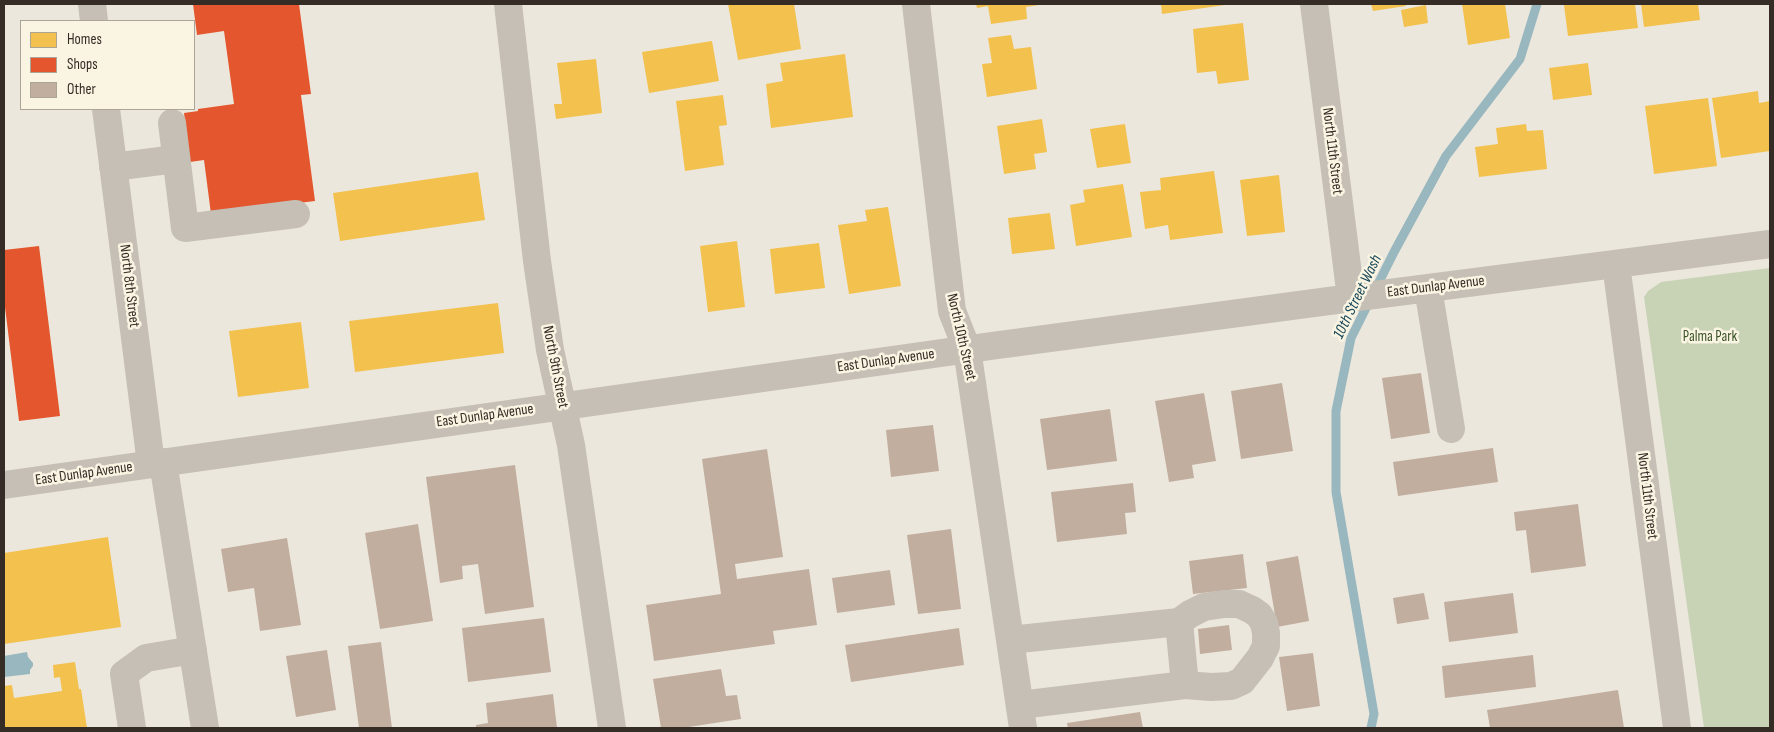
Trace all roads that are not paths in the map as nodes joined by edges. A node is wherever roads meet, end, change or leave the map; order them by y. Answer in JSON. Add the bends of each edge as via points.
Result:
{"nodes":[{"id":1,"x":92,"y":4,"type":"edge"},
{"id":2,"x":508,"y":4,"type":"edge"},
{"id":3,"x":916,"y":4,"type":"edge"},
{"id":4,"x":1314,"y":4,"type":"edge"},
{"id":5,"x":94,"y":20,"type":"edge"},
{"id":6,"x":106,"y":110,"type":"edge"},
{"id":7,"x":172,"y":123,"type":"dead end"},
{"id":8,"x":176,"y":159,"type":"junction"},
{"id":9,"x":114,"y":167,"type":"junction"},
{"id":10,"x":296,"y":214,"type":"dead end"},
{"id":11,"x":1770,"y":244,"type":"edge"},
{"id":12,"x":1616,"y":264,"type":"junction"},
{"id":13,"x":1428,"y":288,"type":"junction"},
{"id":14,"x":1351,"y":298,"type":"junction"},
{"id":15,"x":967,"y":350,"type":"junction"},
{"id":16,"x":562,"y":406,"type":"junction"},
{"id":17,"x":1451,"y":429,"type":"dead end"},
{"id":18,"x":157,"y":463,"type":"junction"},
{"id":19,"x":4,"y":486,"type":"edge"},
{"id":20,"x":1179,"y":622,"type":"junction"},
{"id":21,"x":1010,"y":640,"type":"junction"},
{"id":22,"x":193,"y":650,"type":"junction"},
{"id":23,"x":1186,"y":685,"type":"junction"},
{"id":24,"x":1021,"y":716,"type":"edge"},
{"id":25,"x":132,"y":728,"type":"edge"},
{"id":26,"x":205,"y":728,"type":"edge"},
{"id":27,"x":612,"y":728,"type":"edge"},
{"id":28,"x":1677,"y":728,"type":"edge"}],
"edges":[{"from":1,"to":5,"type":"street"},
{"from":2,"to":16,"type":"street","name":"North 9th Street","via":[[537,261]]},
{"from":3,"to":15,"type":"street","name":"North 10th Street","via":[[952,311]]},
{"from":4,"to":14,"type":"street","name":"North 11th Street"},
{"from":6,"to":9,"type":"street","name":"North 8th Street"},
{"from":7,"to":8,"type":"street"},
{"from":8,"to":9,"type":"street"},
{"from":8,"to":10,"type":"street","via":[[185,228]]},
{"from":9,"to":18,"type":"street","name":"North 8th Street"},
{"from":11,"to":12,"type":"street","name":"East Dunlap Avenue"},
{"from":12,"to":13,"type":"street","name":"East Dunlap Avenue"},
{"from":12,"to":28,"type":"street","name":"North 11th Street"},
{"from":13,"to":14,"type":"street","name":"East Dunlap Avenue"},
{"from":13,"to":17,"type":"street"},
{"from":14,"to":15,"type":"street","name":"East Dunlap Avenue"},
{"from":15,"to":16,"type":"street","name":"East Dunlap Avenue"},
{"from":15,"to":21,"type":"street","name":"North 10th Street"},
{"from":16,"to":18,"type":"street","name":"East Dunlap Avenue"},
{"from":16,"to":27,"type":"street","name":"North 9th Street","via":[[571,446]]},
{"from":18,"to":19,"type":"street","name":"East Dunlap Avenue"},
{"from":18,"to":22,"type":"street","name":"North 8th Street"},
{"from":20,"to":21,"type":"street"},
{"from":20,"to":23,"type":"street"},
{"from":20,"to":23,"type":"street","via":[[1204,607],[1239,604],[1259,615],[1266,633],[1266,646],[1242,681],[1231,686]]},
{"from":21,"to":24,"type":"street","name":"North 10th Street"},
{"from":22,"to":25,"type":"street","via":[[146,658],[124,674]]},
{"from":22,"to":26,"type":"street","name":"North 8th Street"},
{"from":23,"to":24,"type":"street"}]}
